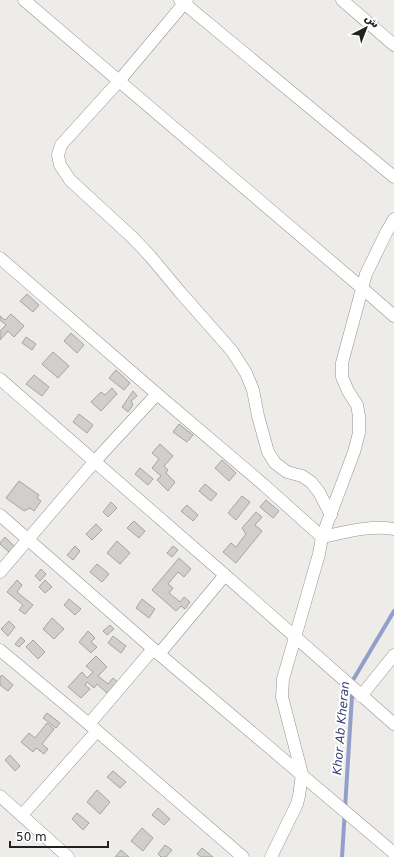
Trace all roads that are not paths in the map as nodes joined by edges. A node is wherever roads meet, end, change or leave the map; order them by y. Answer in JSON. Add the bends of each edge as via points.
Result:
{"nodes":[{"id":1,"x":24,"y":0,"type":"edge"},
{"id":2,"x":342,"y":0,"type":"edge"},
{"id":3,"x":184,"y":1,"type":"edge"},
{"id":4,"x":394,"y":45,"type":"edge"},
{"id":5,"x":119,"y":81,"type":"junction"},
{"id":6,"x":394,"y":177,"type":"edge"},
{"id":7,"x":394,"y":219,"type":"edge"},
{"id":8,"x":0,"y":258,"type":"edge"},
{"id":9,"x":362,"y":288,"type":"junction"},
{"id":10,"x":394,"y":316,"type":"edge"},
{"id":11,"x":0,"y":379,"type":"edge"},
{"id":12,"x":157,"y":394,"type":"junction"},
{"id":13,"x":95,"y":461,"type":"junction"},
{"id":14,"x":0,"y":515,"type":"edge"},
{"id":15,"x":331,"y":515,"type":"junction"},
{"id":16,"x":394,"y":529,"type":"edge"},
{"id":17,"x":322,"y":537,"type":"junction"},
{"id":18,"x":28,"y":539,"type":"junction"},
{"id":19,"x":0,"y":572,"type":"edge"},
{"id":20,"x":225,"y":575,"type":"junction"},
{"id":21,"x":295,"y":637,"type":"junction"},
{"id":22,"x":0,"y":650,"type":"edge"},
{"id":23,"x":156,"y":651,"type":"junction"},
{"id":24,"x":394,"y":655,"type":"edge"},
{"id":25,"x":361,"y":696,"type":"junction"},
{"id":26,"x":394,"y":724,"type":"edge"},
{"id":27,"x":93,"y":728,"type":"junction"},
{"id":28,"x":302,"y":774,"type":"junction"},
{"id":29,"x":0,"y":796,"type":"edge"},
{"id":30,"x":22,"y":815,"type":"junction"},
{"id":31,"x":394,"y":853,"type":"edge"},
{"id":32,"x":68,"y":857,"type":"edge"},
{"id":33,"x":243,"y":857,"type":"edge"},
{"id":34,"x":270,"y":857,"type":"edge"}],
"edges":[{"from":1,"to":5,"type":"street"},
{"from":2,"to":4,"type":"street"},
{"from":3,"to":5,"type":"street"},
{"from":3,"to":6,"type":"street"},
{"from":5,"to":9,"type":"street"},
{"from":5,"to":15,"type":"street","via":[[61,145],[58,155],[60,165],[70,180],[150,256],[232,351],[251,385],[268,452],[275,463],[287,472],[302,476],[311,482]]},
{"from":7,"to":9,"type":"street","via":[[366,274]]},
{"from":8,"to":12,"type":"street"},
{"from":9,"to":10,"type":"street"},
{"from":9,"to":15,"type":"street","via":[[342,363],[342,376],[357,405],[359,433]]},
{"from":11,"to":13,"type":"street"},
{"from":12,"to":13,"type":"street"},
{"from":12,"to":17,"type":"street"},
{"from":13,"to":18,"type":"street"},
{"from":13,"to":20,"type":"street"},
{"from":14,"to":18,"type":"street"},
{"from":15,"to":17,"type":"street"},
{"from":16,"to":17,"type":"street","via":[[383,527],[354,530]]},
{"from":17,"to":21,"type":"street"},
{"from":18,"to":19,"type":"street"},
{"from":18,"to":23,"type":"street"},
{"from":20,"to":21,"type":"street"},
{"from":20,"to":23,"type":"street"},
{"from":21,"to":25,"type":"street"},
{"from":21,"to":28,"type":"street","via":[[283,679],[282,697]]},
{"from":22,"to":27,"type":"street"},
{"from":23,"to":27,"type":"street"},
{"from":23,"to":28,"type":"street"},
{"from":24,"to":25,"type":"street"},
{"from":25,"to":26,"type":"street"},
{"from":27,"to":30,"type":"street"},
{"from":27,"to":33,"type":"street"},
{"from":28,"to":31,"type":"street"},
{"from":28,"to":34,"type":"street","via":[[297,804]]},
{"from":29,"to":30,"type":"street"},
{"from":30,"to":32,"type":"street"}]}
